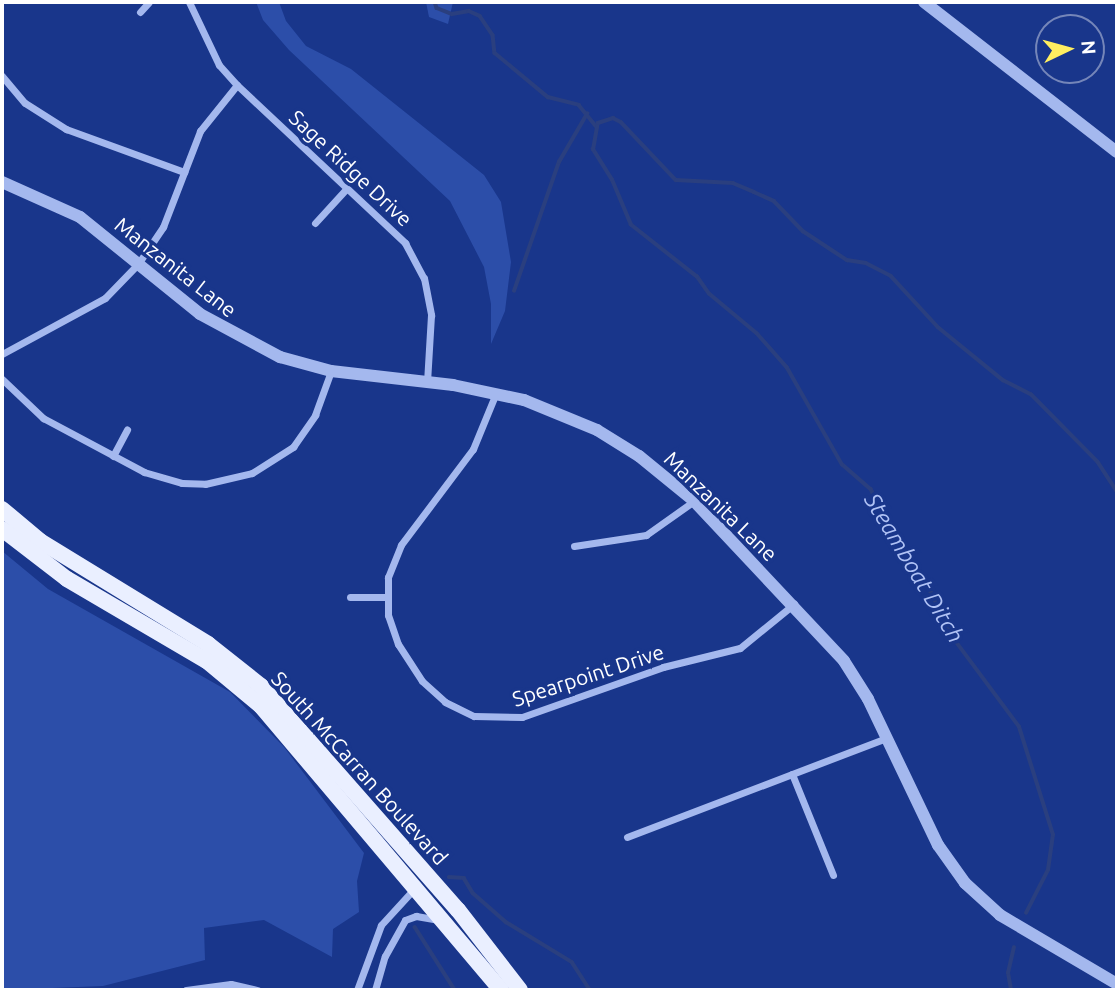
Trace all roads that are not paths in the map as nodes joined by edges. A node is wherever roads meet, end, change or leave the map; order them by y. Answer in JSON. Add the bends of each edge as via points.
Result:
{"nodes":[{"id":1,"x":149,"y":2,"type":"edge"},
{"id":2,"x":190,"y":2,"type":"edge"},
{"id":3,"x":924,"y":2,"type":"edge"},
{"id":4,"x":141,"y":12,"type":"dead end"},
{"id":5,"x":2,"y":76,"type":"edge"},
{"id":6,"x":237,"y":85,"type":"junction"},
{"id":7,"x":1117,"y":152,"type":"edge"},
{"id":8,"x":184,"y":172,"type":"junction"},
{"id":9,"x":2,"y":183,"type":"edge"},
{"id":10,"x":346,"y":189,"type":"junction"},
{"id":11,"x":314,"y":223,"type":"dead end"},
{"id":12,"x":138,"y":264,"type":"junction"},
{"id":13,"x":2,"y":354,"type":"edge"},
{"id":14,"x":331,"y":371,"type":"junction"},
{"id":15,"x":2,"y":379,"type":"edge"},
{"id":16,"x":427,"y":382,"type":"junction"},
{"id":17,"x":496,"y":393,"type":"junction"},
{"id":18,"x":127,"y":430,"type":"dead end"},
{"id":19,"x":113,"y":456,"type":"junction"},
{"id":20,"x":694,"y":501,"type":"junction"},
{"id":21,"x":2,"y":509,"type":"edge"},
{"id":22,"x":2,"y":529,"type":"edge"},
{"id":23,"x":574,"y":546,"type":"dead end"},
{"id":24,"x":351,"y":597,"type":"dead end"},
{"id":25,"x":386,"y":597,"type":"junction"},
{"id":26,"x":794,"y":604,"type":"junction"},
{"id":27,"x":886,"y":738,"type":"junction"},
{"id":28,"x":792,"y":774,"type":"junction"},
{"id":29,"x":627,"y":837,"type":"dead end"},
{"id":30,"x":833,"y":876,"type":"dead end"},
{"id":31,"x":415,"y":889,"type":"junction"},
{"id":32,"x":458,"y":910,"type":"junction"},
{"id":33,"x":447,"y":926,"type":"junction"},
{"id":34,"x":1109,"y":984,"type":"edge"},
{"id":35,"x":186,"y":990,"type":"edge"},
{"id":36,"x":258,"y":990,"type":"edge"},
{"id":37,"x":357,"y":990,"type":"edge"},
{"id":38,"x":375,"y":990,"type":"edge"},
{"id":39,"x":501,"y":990,"type":"edge"},
{"id":40,"x":520,"y":990,"type":"edge"}],
"edges":[{"from":1,"to":4,"type":"street"},
{"from":2,"to":6,"type":"street","name":"Sage Ridge Drive","via":[[219,65]]},
{"from":3,"to":7,"type":"street"},
{"from":5,"to":8,"type":"street","via":[[25,103],[66,129]]},
{"from":6,"to":8,"type":"street","via":[[210,114]]},
{"from":6,"to":10,"type":"street","name":"Sage Ridge Drive"},
{"from":8,"to":12,"type":"street","via":[[163,227]]},
{"from":9,"to":12,"type":"street","name":"Manzanita Lane","via":[[66,209]]},
{"from":10,"to":11,"type":"street"},
{"from":10,"to":16,"type":"street","name":"Sage Ridge Drive","via":[[393,229],[424,278],[431,315]]},
{"from":12,"to":13,"type":"street","via":[[105,298]]},
{"from":12,"to":14,"type":"street","name":"Manzanita Lane","via":[[232,335],[281,357]]},
{"from":14,"to":16,"type":"street","name":"Manzanita Lane"},
{"from":14,"to":19,"type":"street","via":[[316,415],[299,440],[274,462],[244,477],[214,484],[182,483],[144,472]]},
{"from":15,"to":19,"type":"street","via":[[43,418]]},
{"from":16,"to":17,"type":"street","name":"Manzanita Lane"},
{"from":17,"to":20,"type":"street","name":"Manzanita Lane","via":[[597,430],[658,470]]},
{"from":17,"to":25,"type":"street","via":[[474,449],[401,545]]},
{"from":18,"to":19,"type":"street"},
{"from":20,"to":23,"type":"street","via":[[646,535]]},
{"from":20,"to":26,"type":"street","name":"Manzanita Lane"},
{"from":21,"to":32,"type":"main road","name":"South McCarran Boulevard","via":[[40,541],[198,637],[242,670],[284,710]]},
{"from":22,"to":31,"type":"main road","name":"South McCarran Boulevard","via":[[67,579],[207,661],[261,706]]},
{"from":24,"to":25,"type":"street"},
{"from":25,"to":26,"type":"street","name":"Spearpoint Drive","via":[[398,644],[433,693],[474,716],[505,720],[534,714],[663,667],[740,649]]},
{"from":26,"to":27,"type":"street","name":"Manzanita Lane","via":[[844,661]]},
{"from":27,"to":28,"type":"street"},
{"from":27,"to":34,"type":"street","name":"Manzanita Lane","via":[[938,845],[965,883],[1000,915]]},
{"from":28,"to":29,"type":"street"},
{"from":28,"to":30,"type":"street"},
{"from":31,"to":32,"type":"main road"},
{"from":31,"to":33,"type":"main road","name":"South McCarran Boulevard"},
{"from":31,"to":37,"type":"street","via":[[381,925]]},
{"from":32,"to":40,"type":"main road","name":"South McCarran Boulevard"},
{"from":33,"to":38,"type":"street","via":[[433,918],[405,920],[385,956]]},
{"from":33,"to":39,"type":"main road","name":"South McCarran Boulevard"},
{"from":35,"to":36,"type":"street","via":[[231,984]]}]}
